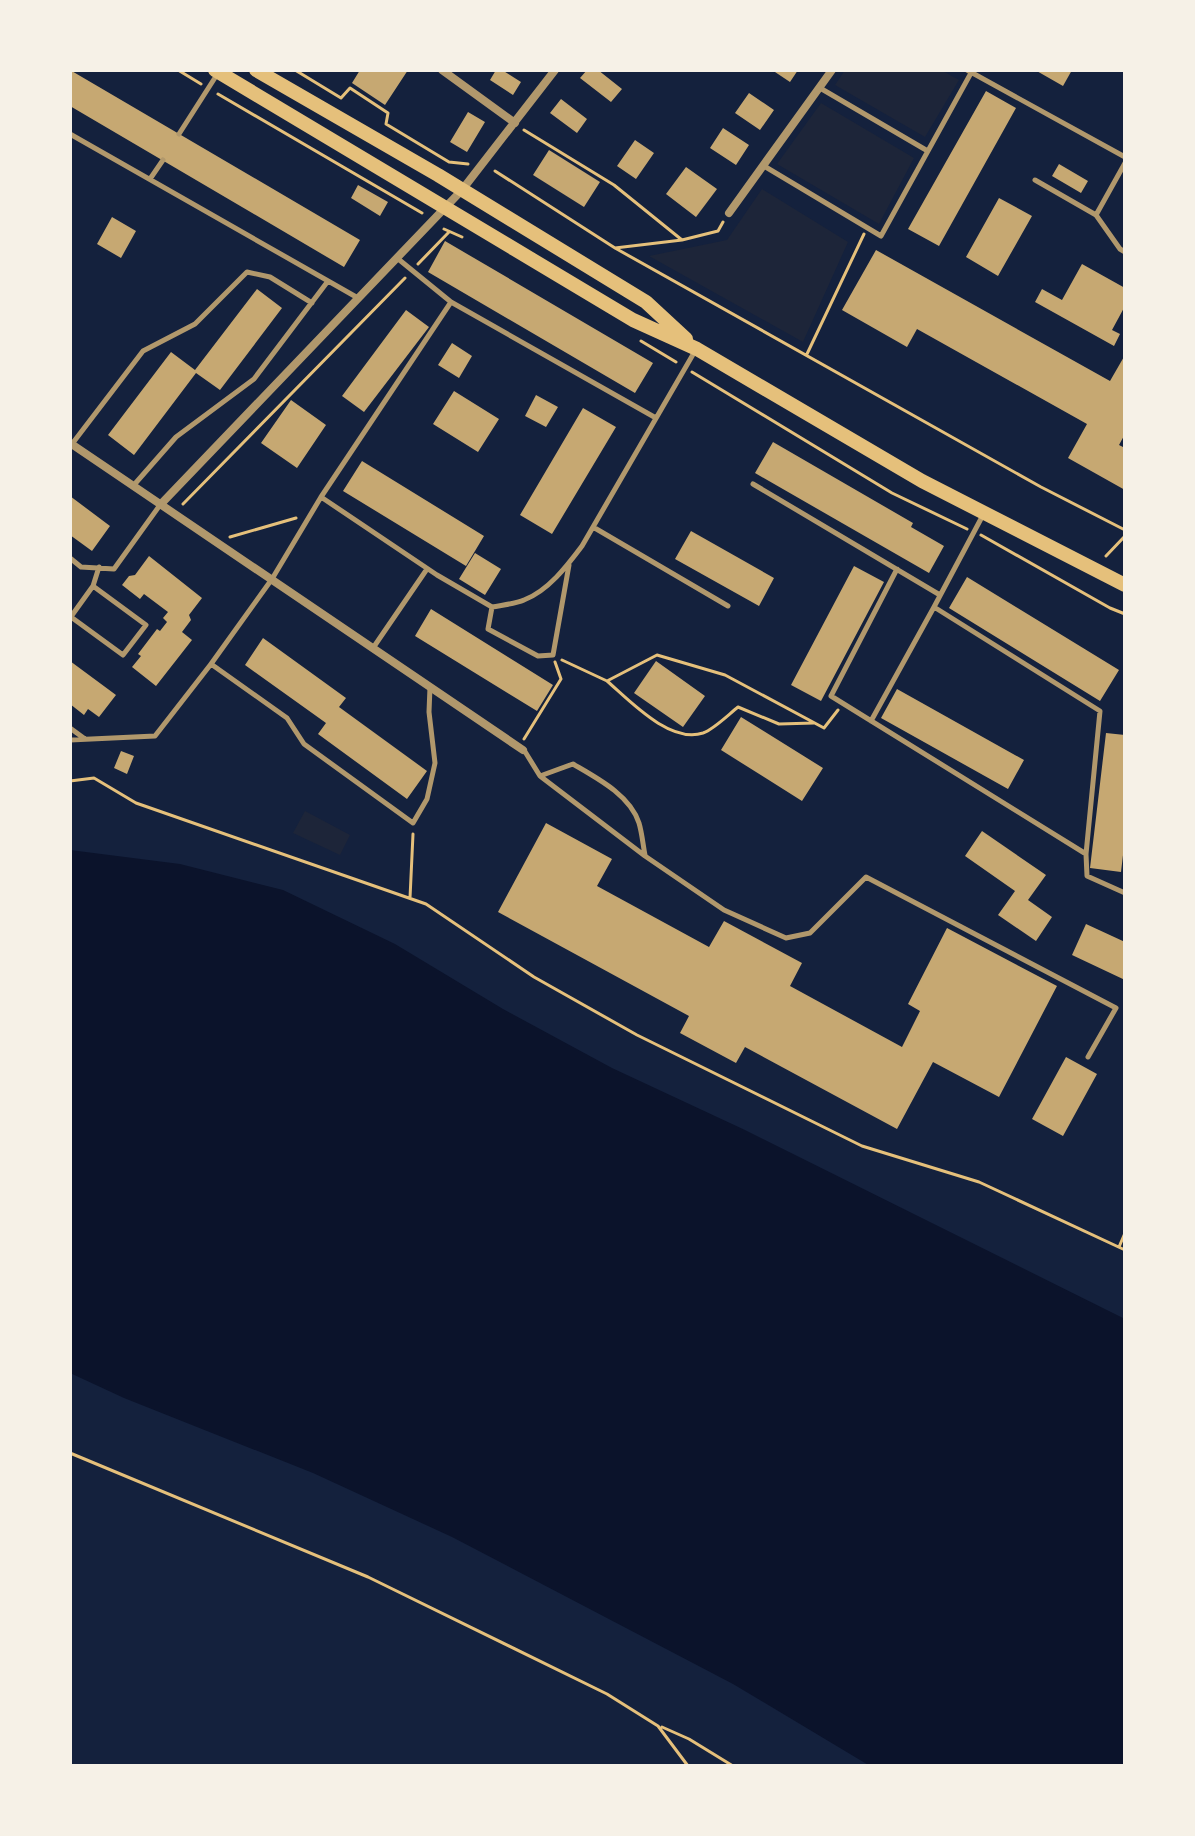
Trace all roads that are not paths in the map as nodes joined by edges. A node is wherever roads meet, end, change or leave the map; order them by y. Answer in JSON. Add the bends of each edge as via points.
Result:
{"nodes":[{"id":1,"x":256,"y":70,"type":"edge"},
{"id":2,"x":442,"y":70,"type":"edge"},
{"id":3,"x":555,"y":70,"type":"edge"},
{"id":4,"x":832,"y":70,"type":"edge"},
{"id":5,"x":217,"y":71,"type":"edge"},
{"id":6,"x":969,"y":71,"type":"edge"},
{"id":7,"x":819,"y":88,"type":"junction"},
{"id":8,"x":515,"y":123,"type":"junction"},
{"id":9,"x":70,"y":134,"type":"edge"},
{"id":10,"x":179,"y":134,"type":"dead end"},
{"id":11,"x":926,"y":150,"type":"junction"},
{"id":12,"x":163,"y":160,"type":"dead end"},
{"id":13,"x":1125,"y":160,"type":"edge"},
{"id":14,"x":764,"y":166,"type":"junction"},
{"id":15,"x":150,"y":179,"type":"junction"},
{"id":16,"x":1035,"y":180,"type":"dead end"},
{"id":17,"x":462,"y":190,"type":"junction"},
{"id":18,"x":446,"y":207,"type":"junction"},
{"id":19,"x":729,"y":213,"type":"road end"},
{"id":20,"x":1096,"y":215,"type":"junction"},
{"id":21,"x":1125,"y":252,"type":"edge"},
{"id":22,"x":397,"y":258,"type":"junction"},
{"id":23,"x":328,"y":281,"type":"junction"},
{"id":24,"x":359,"y":299,"type":"junction"},
{"id":25,"x":451,"y":302,"type":"junction"},
{"id":26,"x":312,"y":303,"type":"junction"},
{"id":27,"x":697,"y":349,"type":"junction"},
{"id":28,"x":656,"y":418,"type":"junction"},
{"id":29,"x":71,"y":443,"type":"edge"},
{"id":30,"x":753,"y":484,"type":"dead end"},
{"id":31,"x":133,"y":486,"type":"junction"},
{"id":32,"x":321,"y":497,"type":"junction"},
{"id":33,"x":161,"y":504,"type":"junction"},
{"id":34,"x":983,"y":514,"type":"junction"},
{"id":35,"x":593,"y":527,"type":"junction"},
{"id":36,"x":70,"y":558,"type":"edge"},
{"id":37,"x":569,"y":564,"type":"junction"},
{"id":38,"x":99,"y":567,"type":"junction"},
{"id":39,"x":427,"y":569,"type":"junction"},
{"id":40,"x":897,"y":569,"type":"junction"},
{"id":41,"x":272,"y":579,"type":"junction"},
{"id":42,"x":1125,"y":585,"type":"edge"},
{"id":43,"x":93,"y":586,"type":"junction"},
{"id":44,"x":940,"y":595,"type":"junction"},
{"id":45,"x":728,"y":606,"type":"dead end"},
{"id":46,"x":492,"y":607,"type":"junction"},
{"id":47,"x":934,"y":607,"type":"junction"},
{"id":48,"x":70,"y":617,"type":"edge"},
{"id":49,"x":373,"y":648,"type":"junction"},
{"id":50,"x":211,"y":664,"type":"junction"},
{"id":51,"x":430,"y":686,"type":"junction"},
{"id":52,"x":871,"y":721,"type":"junction"},
{"id":53,"x":70,"y":728,"type":"edge"},
{"id":54,"x":85,"y":739,"type":"junction"},
{"id":55,"x":70,"y":740,"type":"edge"},
{"id":56,"x":521,"y":748,"type":"joint"},
{"id":57,"x":540,"y":776,"type":"junction"},
{"id":58,"x":1086,"y":854,"type":"junction"},
{"id":59,"x":645,"y":856,"type":"junction"},
{"id":60,"x":1125,"y":893,"type":"edge"},
{"id":61,"x":1088,"y":1057,"type":"dead end"}],
"edges":[{"from":1,"to":17,"type":"main road"},
{"from":2,"to":8,"type":"street"},
{"from":3,"to":8,"type":"street"},
{"from":4,"to":7,"type":"street"},
{"from":5,"to":10,"type":"lane"},
{"from":5,"to":18,"type":"main road"},
{"from":6,"to":11,"type":"lane"},
{"from":6,"to":13,"type":"lane"},
{"from":7,"to":11,"type":"lane"},
{"from":7,"to":14,"type":"street"},
{"from":8,"to":17,"type":"street"},
{"from":9,"to":15,"type":"lane"},
{"from":11,"to":14,"type":"lane","via":[[881,236]]},
{"from":12,"to":15,"type":"lane"},
{"from":13,"to":20,"type":"lane"},
{"from":14,"to":19,"type":"street"},
{"from":15,"to":23,"type":"lane"},
{"from":16,"to":20,"type":"lane"},
{"from":17,"to":18,"type":"street"},
{"from":17,"to":27,"type":"main road","via":[[646,302]]},
{"from":18,"to":22,"type":"street"},
{"from":18,"to":27,"type":"main road","via":[[633,320]]},
{"from":20,"to":21,"type":"lane"},
{"from":22,"to":24,"type":"street"},
{"from":22,"to":25,"type":"lane"},
{"from":23,"to":24,"type":"lane"},
{"from":23,"to":26,"type":"lane"},
{"from":24,"to":33,"type":"street"},
{"from":25,"to":28,"type":"lane"},
{"from":25,"to":32,"type":"lane"},
{"from":26,"to":29,"type":"lane","via":[[270,277],[247,272],[195,324],[143,351]]},
{"from":26,"to":31,"type":"lane","via":[[254,379],[176,437]]},
{"from":27,"to":28,"type":"lane"},
{"from":27,"to":34,"type":"main road"},
{"from":28,"to":35,"type":"lane"},
{"from":29,"to":31,"type":"street"},
{"from":30,"to":40,"type":"lane"},
{"from":31,"to":33,"type":"street"},
{"from":32,"to":39,"type":"lane"},
{"from":32,"to":41,"type":"lane"},
{"from":33,"to":38,"type":"lane","via":[[114,569]]},
{"from":33,"to":41,"type":"street"},
{"from":34,"to":42,"type":"main road"},
{"from":34,"to":44,"type":"lane"},
{"from":35,"to":37,"type":"lane"},
{"from":35,"to":45,"type":"lane"},
{"from":36,"to":38,"type":"lane","via":[[81,567]]},
{"from":37,"to":46,"type":"lane","via":[[524,601]]},
{"from":37,"to":46,"type":"lane","via":[[553,655],[538,656],[488,629]]},
{"from":38,"to":43,"type":"lane"},
{"from":39,"to":46,"type":"lane"},
{"from":39,"to":49,"type":"lane"},
{"from":40,"to":44,"type":"lane"},
{"from":40,"to":52,"type":"lane","via":[[831,696]]},
{"from":41,"to":49,"type":"street"},
{"from":41,"to":50,"type":"lane"},
{"from":43,"to":48,"type":"lane"},
{"from":43,"to":48,"type":"lane","via":[[146,625],[123,655]]},
{"from":44,"to":47,"type":"lane"},
{"from":47,"to":52,"type":"lane"},
{"from":47,"to":58,"type":"lane","via":[[1100,711]]},
{"from":49,"to":51,"type":"street"},
{"from":50,"to":51,"type":"lane","via":[[287,718],[304,744],[413,823],[427,799],[435,763]]},
{"from":50,"to":54,"type":"lane","via":[[155,736]]},
{"from":51,"to":56,"type":"street"},
{"from":52,"to":58,"type":"lane"},
{"from":53,"to":54,"type":"lane"},
{"from":54,"to":55,"type":"lane"},
{"from":56,"to":57,"type":"lane"},
{"from":57,"to":59,"type":"lane"},
{"from":57,"to":59,"type":"lane","via":[[573,764],[596,777],[624,799],[639,821]]},
{"from":58,"to":60,"type":"lane","via":[[1087,876]]},
{"from":59,"to":61,"type":"lane","via":[[724,910],[786,938],[810,933],[866,877],[1116,1008]]}]}
